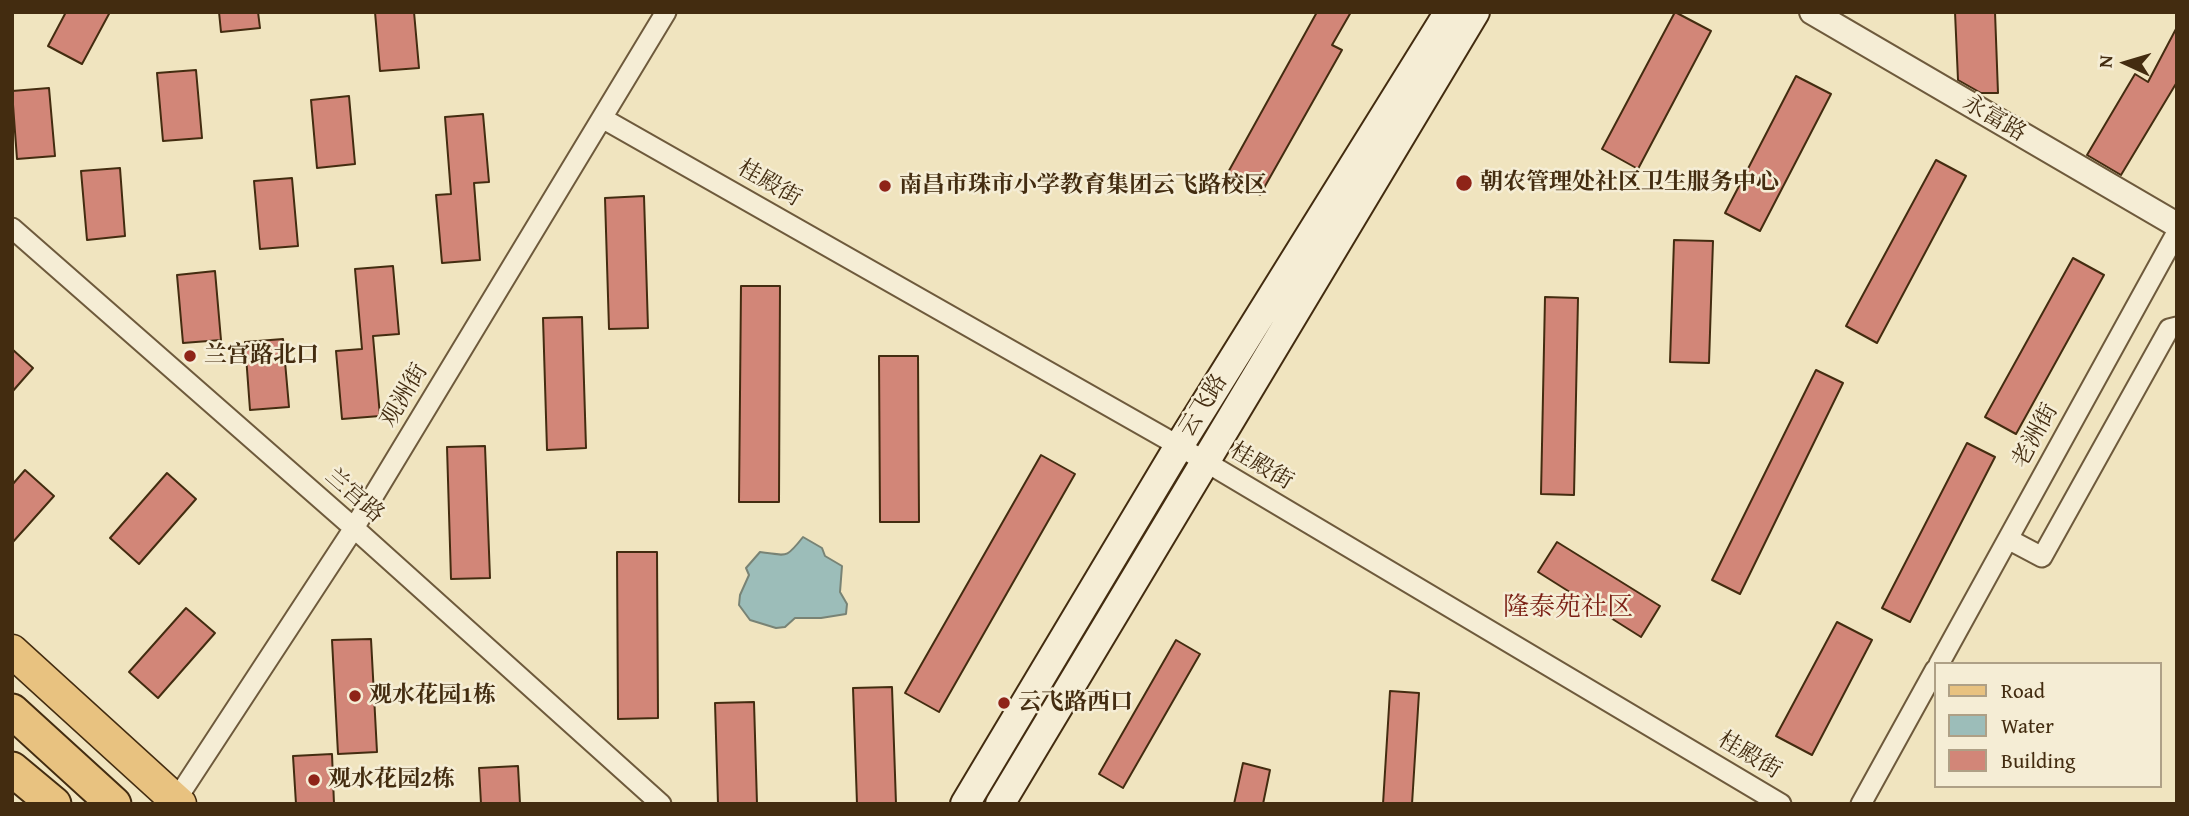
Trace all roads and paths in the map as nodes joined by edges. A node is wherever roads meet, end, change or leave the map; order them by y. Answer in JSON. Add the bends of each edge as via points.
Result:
{"nodes":[{"id":1,"x":666,"y":12,"type":"edge"},
{"id":2,"x":1449,"y":12,"type":"edge"},
{"id":3,"x":1475,"y":12,"type":"edge"},
{"id":4,"x":1812,"y":12,"type":"edge"},
{"id":5,"x":602,"y":118,"type":"junction"},
{"id":6,"x":2177,"y":225,"type":"edge"},
{"id":7,"x":12,"y":229,"type":"edge"},
{"id":8,"x":2177,"y":232,"type":"edge"},
{"id":9,"x":2177,"y":327,"type":"edge"},
{"id":10,"x":1180,"y":446,"type":"junction"},
{"id":11,"x":1205,"y":462,"type":"junction"},
{"id":12,"x":354,"y":528,"type":"junction"},
{"id":13,"x":2008,"y":539,"type":"junction"},
{"id":14,"x":12,"y":651,"type":"edge"},
{"id":15,"x":1940,"y":662,"type":"edge"},
{"id":16,"x":1934,"y":672,"type":"edge"},
{"id":17,"x":12,"y":711,"type":"edge"},
{"id":18,"x":58,"y":752,"type":"junction"},
{"id":19,"x":29,"y":785,"type":"edge"},
{"id":20,"x":178,"y":802,"type":"edge"},
{"id":21,"x":54,"y":804,"type":"edge"},
{"id":22,"x":114,"y":804,"type":"edge"},
{"id":23,"x":127,"y":804,"type":"edge"},
{"id":24,"x":661,"y":804,"type":"edge"},
{"id":25,"x":965,"y":804,"type":"edge"},
{"id":26,"x":1000,"y":804,"type":"edge"},
{"id":27,"x":1781,"y":804,"type":"edge"},
{"id":28,"x":1861,"y":804,"type":"edge"}],
"edges":[{"from":1,"to":5,"type":"street","name":"观洲街"},
{"from":2,"to":10,"type":"main road","name":"云飞路"},
{"from":3,"to":11,"type":"main road","name":"云飞路"},
{"from":4,"to":6,"type":"street","name":"永富路"},
{"from":5,"to":10,"type":"street","name":"桂殿街"},
{"from":5,"to":12,"type":"street","name":"观洲街"},
{"from":7,"to":12,"type":"street","name":"兰宫路"},
{"from":8,"to":13,"type":"street","name":"老洲街"},
{"from":9,"to":13,"type":"street","via":[[2169,329],[2042,557]]},
{"from":10,"to":11,"type":"street","name":"桂殿街"},
{"from":10,"to":25,"type":"main road","name":"云飞路"},
{"from":11,"to":26,"type":"main road","name":"云飞路"},
{"from":11,"to":27,"type":"street","name":"桂殿街"},
{"from":12,"to":20,"type":"street","name":"观洲街"},
{"from":12,"to":24,"type":"street","name":"兰宫路"},
{"from":13,"to":15,"type":"street","name":"老洲街"},
{"from":14,"to":20,"type":"main road"},
{"from":16,"to":28,"type":"street"},
{"from":17,"to":18,"type":"highway"},
{"from":18,"to":22,"type":"highway"},
{"from":18,"to":23,"type":"highway"},
{"from":19,"to":21,"type":"highway"}]}
